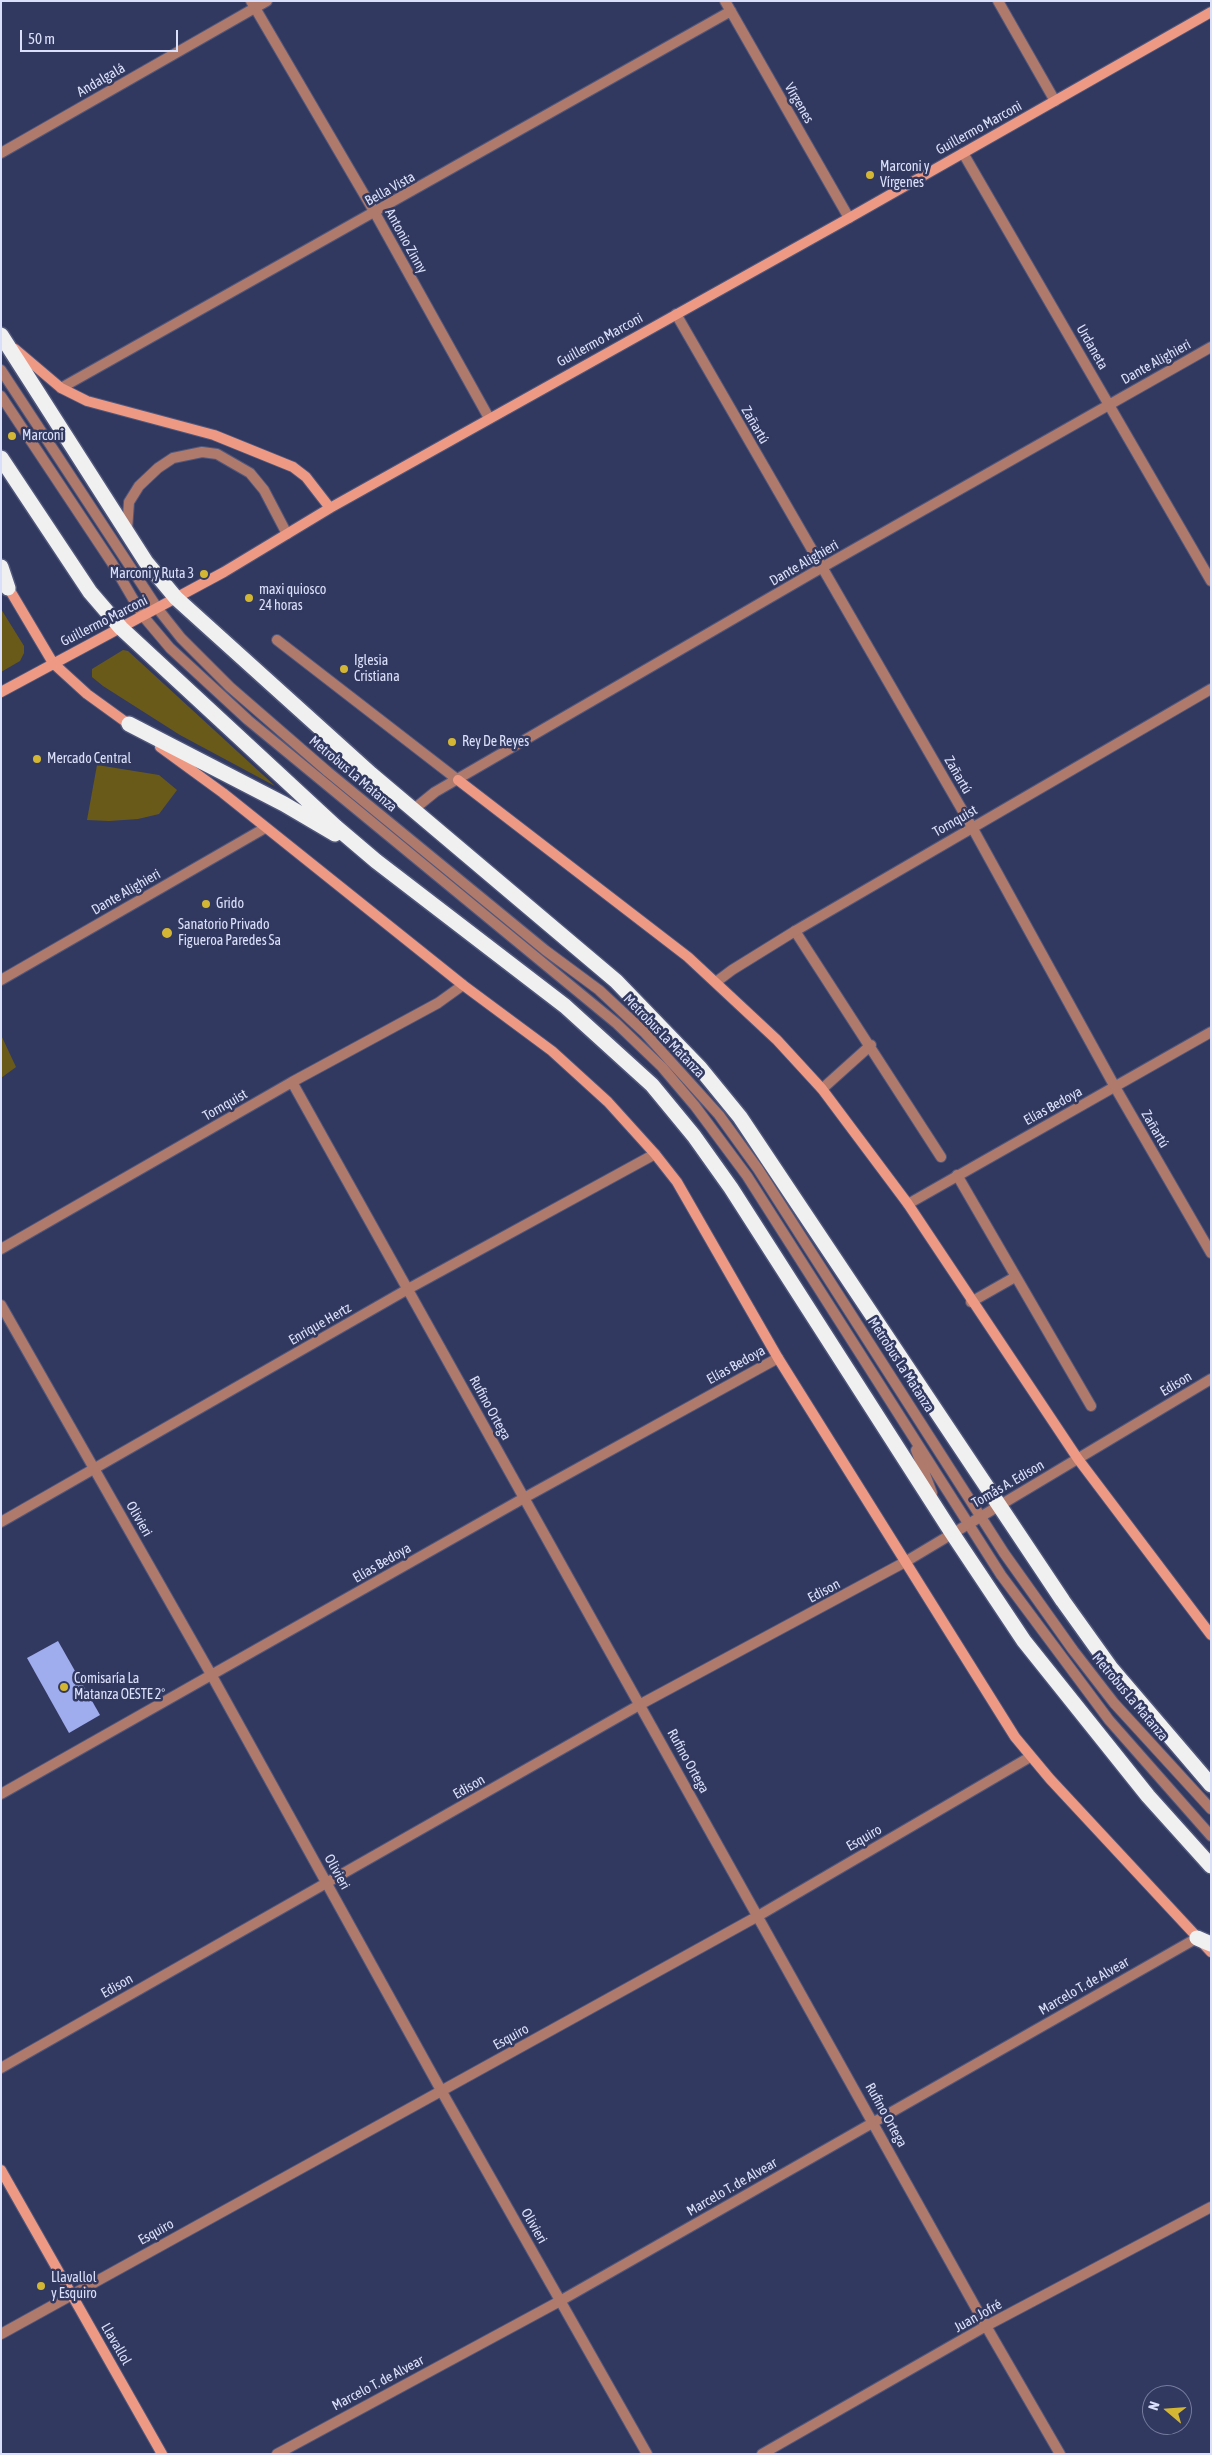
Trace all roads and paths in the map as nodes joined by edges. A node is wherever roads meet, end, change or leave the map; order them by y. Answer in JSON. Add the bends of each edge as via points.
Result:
{"nodes":[{"id":1,"x":266,"y":1,"type":"edge"},
{"id":2,"x":725,"y":1,"type":"edge"},
{"id":3,"x":998,"y":1,"type":"edge"},
{"id":4,"x":253,"y":4,"type":"edge"},
{"id":5,"x":731,"y":11,"type":"junction"},
{"id":6,"x":1211,"y":12,"type":"edge"},
{"id":7,"x":1055,"y":101,"type":"junction"},
{"id":8,"x":1,"y":153,"type":"edge"},
{"id":9,"x":963,"y":153,"type":"junction"},
{"id":10,"x":374,"y":213,"type":"junction"},
{"id":11,"x":849,"y":218,"type":"junction"},
{"id":12,"x":676,"y":314,"type":"junction"},
{"id":13,"x":2,"y":337,"type":"edge"},
{"id":14,"x":1211,"y":347,"type":"edge"},
{"id":15,"x":1,"y":370,"type":"edge"},
{"id":16,"x":61,"y":388,"type":"junction"},
{"id":17,"x":1,"y":396,"type":"edge"},
{"id":18,"x":1109,"y":404,"type":"junction"},
{"id":19,"x":489,"y":418,"type":"junction"},
{"id":20,"x":1,"y":458,"type":"edge"},
{"id":21,"x":330,"y":508,"type":"junction"},
{"id":22,"x":127,"y":534,"type":"junction"},
{"id":23,"x":287,"y":534,"type":"junction"},
{"id":24,"x":1,"y":567,"type":"edge"},
{"id":25,"x":821,"y":568,"type":"junction"},
{"id":26,"x":1211,"y":581,"type":"edge"},
{"id":27,"x":5,"y":582,"type":"edge"},
{"id":28,"x":176,"y":598,"type":"junction"},
{"id":29,"x":158,"y":609,"type":"junction"},
{"id":30,"x":143,"y":616,"type":"junction"},
{"id":31,"x":121,"y":628,"type":"junction"},
{"id":32,"x":277,"y":640,"type":"dead end"},
{"id":33,"x":53,"y":663,"type":"junction"},
{"id":34,"x":1211,"y":688,"type":"edge"},
{"id":35,"x":1,"y":692,"type":"edge"},
{"id":36,"x":129,"y":724,"type":"junction"},
{"id":37,"x":458,"y":780,"type":"junction"},
{"id":38,"x":414,"y":809,"type":"junction"},
{"id":39,"x":972,"y":827,"type":"junction"},
{"id":40,"x":265,"y":828,"type":"junction"},
{"id":41,"x":376,"y":861,"type":"junction"},
{"id":42,"x":795,"y":931,"type":"junction"},
{"id":43,"x":1,"y":980,"type":"edge"},
{"id":44,"x":716,"y":982,"type":"junction"},
{"id":45,"x":463,"y":985,"type":"junction"},
{"id":46,"x":1211,"y":1032,"type":"edge"},
{"id":47,"x":871,"y":1046,"type":"junction"},
{"id":48,"x":292,"y":1082,"type":"junction"},
{"id":49,"x":1115,"y":1087,"type":"junction"},
{"id":50,"x":822,"y":1089,"type":"junction"},
{"id":51,"x":655,"y":1154,"type":"junction"},
{"id":52,"x":940,"y":1157,"type":"dead end"},
{"id":53,"x":957,"y":1175,"type":"junction"},
{"id":54,"x":908,"y":1204,"type":"junction"},
{"id":55,"x":1,"y":1249,"type":"edge"},
{"id":56,"x":1211,"y":1254,"type":"edge"},
{"id":57,"x":1015,"y":1277,"type":"junction"},
{"id":58,"x":408,"y":1289,"type":"junction"},
{"id":59,"x":972,"y":1302,"type":"junction"},
{"id":60,"x":1,"y":1305,"type":"edge"},
{"id":61,"x":778,"y":1358,"type":"junction"},
{"id":62,"x":1211,"y":1378,"type":"edge"},
{"id":63,"x":1092,"y":1406,"type":"dead end"},
{"id":64,"x":910,"y":1432,"type":"junction"},
{"id":65,"x":1078,"y":1459,"type":"junction"},
{"id":66,"x":95,"y":1470,"type":"junction"},
{"id":67,"x":524,"y":1498,"type":"junction"},
{"id":68,"x":1000,"y":1505,"type":"junction"},
{"id":69,"x":936,"y":1506,"type":"junction"},
{"id":70,"x":982,"y":1515,"type":"junction"},
{"id":71,"x":1,"y":1522,"type":"edge"},
{"id":72,"x":968,"y":1524,"type":"junction"},
{"id":73,"x":952,"y":1533,"type":"junction"},
{"id":74,"x":906,"y":1562,"type":"junction"},
{"id":75,"x":1211,"y":1635,"type":"edge"},
{"id":76,"x":212,"y":1676,"type":"junction"},
{"id":77,"x":641,"y":1704,"type":"junction"},
{"id":78,"x":1030,"y":1757,"type":"junction"},
{"id":79,"x":1211,"y":1785,"type":"edge"},
{"id":80,"x":1,"y":1794,"type":"edge"},
{"id":81,"x":1211,"y":1809,"type":"edge"},
{"id":82,"x":1211,"y":1836,"type":"edge"},
{"id":83,"x":1211,"y":1866,"type":"edge"},
{"id":84,"x":327,"y":1883,"type":"junction"},
{"id":85,"x":758,"y":1916,"type":"junction"},
{"id":86,"x":1204,"y":1941,"type":"edge"},
{"id":87,"x":1211,"y":1952,"type":"edge"},
{"id":88,"x":1,"y":2068,"type":"edge"},
{"id":89,"x":442,"y":2092,"type":"junction"},
{"id":90,"x":874,"y":2122,"type":"junction"},
{"id":91,"x":1,"y":2170,"type":"edge"},
{"id":92,"x":1211,"y":2207,"type":"edge"},
{"id":93,"x":72,"y":2294,"type":"junction"},
{"id":94,"x":560,"y":2301,"type":"junction"},
{"id":95,"x":986,"y":2326,"type":"junction"},
{"id":96,"x":1,"y":2334,"type":"edge"},
{"id":97,"x":162,"y":2454,"type":"edge"},
{"id":98,"x":277,"y":2454,"type":"edge"},
{"id":99,"x":647,"y":2454,"type":"edge"},
{"id":100,"x":762,"y":2454,"type":"edge"},
{"id":101,"x":1060,"y":2454,"type":"edge"}],
"edges":[{"from":1,"to":4,"type":"street","name":"Andalgalá"},
{"from":2,"to":5,"type":"street","name":"Vírgenes"},
{"from":3,"to":7,"type":"street"},
{"from":4,"to":8,"type":"street","name":"Andalgalá"},
{"from":4,"to":10,"type":"street","name":"Antonio Zinny"},
{"from":5,"to":10,"type":"street","name":"Bella Vista"},
{"from":5,"to":11,"type":"street","name":"Vírgenes"},
{"from":6,"to":7,"type":"street","name":"Guillermo Marconi"},
{"from":7,"to":9,"type":"street","name":"Guillermo Marconi"},
{"from":9,"to":11,"type":"street","name":"Guillermo Marconi"},
{"from":9,"to":18,"type":"street","name":"Urdaneta"},
{"from":10,"to":16,"type":"street","name":"Bella Vista"},
{"from":10,"to":19,"type":"street","name":"Antonio Zinny"},
{"from":11,"to":12,"type":"street","name":"Guillermo Marconi"},
{"from":12,"to":19,"type":"street","name":"Guillermo Marconi"},
{"from":12,"to":25,"type":"street","name":"Zañartú"},
{"from":13,"to":16,"type":"street"},
{"from":13,"to":22,"type":"highway"},
{"from":14,"to":18,"type":"street","name":"Dante Alighieri"},
{"from":15,"to":29,"type":"street","name":"Metrobus La Matanza"},
{"from":16,"to":21,"type":"street","via":[[112,409],[214,435],[293,467],[306,476]]},
{"from":17,"to":30,"type":"street","name":"Metrobus La Matanza","via":[[112,563]]},
{"from":18,"to":25,"type":"street","name":"Dante Alighieri"},
{"from":18,"to":26,"type":"street","name":"Urdaneta"},
{"from":19,"to":21,"type":"street","name":"Guillermo Marconi"},
{"from":20,"to":31,"type":"highway","via":[[90,592]]},
{"from":21,"to":23,"type":"street","name":"Guillermo Marconi"},
{"from":22,"to":23,"type":"street","via":[[129,502],[140,486],[173,458],[202,452],[217,454],[250,473],[264,490]]},
{"from":22,"to":28,"type":"highway"},
{"from":23,"to":28,"type":"street","name":"Guillermo Marconi"},
{"from":24,"to":27,"type":"highway"},
{"from":25,"to":37,"type":"street","name":"Dante Alighieri"},
{"from":25,"to":39,"type":"street","name":"Zañartú"},
{"from":27,"to":33,"type":"street"},
{"from":28,"to":29,"type":"street","name":"Guillermo Marconi"},
{"from":28,"to":38,"type":"highway","via":[[356,761]]},
{"from":29,"to":30,"type":"street","name":"Guillermo Marconi"},
{"from":29,"to":70,"type":"street","name":"Metrobus La Matanza","via":[[181,638],[230,687],[358,797],[545,950],[599,990],[678,1068],[758,1169]]},
{"from":30,"to":31,"type":"street","name":"Guillermo Marconi"},
{"from":30,"to":64,"type":"street","name":"Metrobus La Matanza","via":[[170,648],[248,720],[616,1023],[662,1067],[747,1176]]},
{"from":31,"to":33,"type":"street","name":"Guillermo Marconi"},
{"from":31,"to":41,"type":"highway"},
{"from":32,"to":37,"type":"street"},
{"from":33,"to":35,"type":"street","name":"Guillermo Marconi"},
{"from":33,"to":36,"type":"street","via":[[87,694]]},
{"from":34,"to":39,"type":"street","name":"Tornquist"},
{"from":36,"to":40,"type":"street"},
{"from":36,"to":41,"type":"highway","via":[[284,804]]},
{"from":37,"to":38,"type":"street","name":"Dante Alighieri","via":[[435,792]]},
{"from":37,"to":44,"type":"street"},
{"from":38,"to":68,"type":"highway","via":[[616,981],[700,1068],[740,1117]]},
{"from":39,"to":42,"type":"street","name":"Tornquist"},
{"from":39,"to":49,"type":"street","name":"Zañartú"},
{"from":40,"to":43,"type":"street","name":"Dante Alighieri"},
{"from":40,"to":45,"type":"street"},
{"from":41,"to":69,"type":"highway","via":[[565,1006],[652,1085],[731,1188]]},
{"from":42,"to":44,"type":"street","name":"Tornquist"},
{"from":42,"to":47,"type":"street"},
{"from":44,"to":50,"type":"street","via":[[777,1040]]},
{"from":45,"to":48,"type":"street","name":"Tornquist","via":[[438,1004]]},
{"from":45,"to":51,"type":"street","via":[[578,1073]]},
{"from":46,"to":49,"type":"street","name":"Elías Bedoya"},
{"from":47,"to":50,"type":"street"},
{"from":47,"to":52,"type":"street"},
{"from":48,"to":55,"type":"street","name":"Tornquist"},
{"from":48,"to":58,"type":"street","name":"Rufino Ortega"},
{"from":49,"to":53,"type":"street","name":"Elías Bedoya"},
{"from":49,"to":56,"type":"street","name":"Zañartú"},
{"from":50,"to":54,"type":"street"},
{"from":51,"to":58,"type":"street","name":"Enrique Hertz"},
{"from":51,"to":61,"type":"street","via":[[678,1182]]},
{"from":53,"to":54,"type":"street","name":"Elías Bedoya"},
{"from":53,"to":57,"type":"street"},
{"from":54,"to":59,"type":"street"},
{"from":57,"to":59,"type":"street"},
{"from":57,"to":63,"type":"street"},
{"from":58,"to":66,"type":"street","name":"Enrique Hertz"},
{"from":58,"to":67,"type":"street","name":"Rufino Ortega"},
{"from":59,"to":65,"type":"street"},
{"from":60,"to":66,"type":"street","name":"Olivieri"},
{"from":61,"to":67,"type":"street","name":"Elías Bedoya"},
{"from":61,"to":74,"type":"street"},
{"from":62,"to":65,"type":"street","name":"Edison"},
{"from":64,"to":69,"type":"street","name":"Metrobus La Matanza"},
{"from":64,"to":72,"type":"street","name":"Metrobus La Matanza"},
{"from":65,"to":68,"type":"street","name":"Tomás A. Edison"},
{"from":65,"to":75,"type":"street"},
{"from":66,"to":71,"type":"street","name":"Enrique Hertz"},
{"from":66,"to":76,"type":"street","name":"Olivieri"},
{"from":67,"to":76,"type":"street","name":"Elías Bedoya"},
{"from":67,"to":77,"type":"street","name":"Rufino Ortega"},
{"from":68,"to":70,"type":"street","name":"Tomás A. Edison"},
{"from":68,"to":79,"type":"highway","via":[[1111,1668]]},
{"from":69,"to":73,"type":"highway"},
{"from":70,"to":72,"type":"street","name":"Tomás A. Edison"},
{"from":70,"to":81,"type":"street","name":"Metrobus La Matanza","via":[[1004,1553],[1085,1665]]},
{"from":72,"to":73,"type":"street","name":"Tomás A. Edison"},
{"from":72,"to":82,"type":"street","name":"Metrobus La Matanza","via":[[1041,1631],[1109,1720]]},
{"from":73,"to":74,"type":"street","name":"Edison"},
{"from":73,"to":83,"type":"highway","via":[[1024,1641],[1148,1796]]},
{"from":74,"to":77,"type":"street","name":"Edison"},
{"from":74,"to":78,"type":"street"},
{"from":76,"to":80,"type":"street","name":"Elías Bedoya"},
{"from":76,"to":84,"type":"street","name":"Olivieri"},
{"from":77,"to":84,"type":"street","name":"Edison"},
{"from":77,"to":85,"type":"street","name":"Rufino Ortega"},
{"from":78,"to":85,"type":"street","name":"Esquiro"},
{"from":78,"to":86,"type":"street"},
{"from":84,"to":88,"type":"street","name":"Edison"},
{"from":84,"to":89,"type":"street","name":"Olivieri"},
{"from":85,"to":89,"type":"street","name":"Esquiro"},
{"from":85,"to":90,"type":"street","name":"Rufino Ortega"},
{"from":86,"to":87,"type":"street"},
{"from":86,"to":90,"type":"street","name":"Marcelo T. de Alvear"},
{"from":89,"to":93,"type":"street","name":"Esquiro"},
{"from":89,"to":94,"type":"street","name":"Olivieri"},
{"from":90,"to":94,"type":"street","name":"Marcelo T. de Alvear"},
{"from":90,"to":95,"type":"street","name":"Rufino Ortega"},
{"from":91,"to":93,"type":"street","name":"Llavallol"},
{"from":92,"to":95,"type":"street","name":"Juan Jofré"},
{"from":93,"to":96,"type":"street","name":"Esquiro"},
{"from":93,"to":97,"type":"street","name":"Llavallol"},
{"from":94,"to":98,"type":"street","name":"Marcelo T. de Alvear"},
{"from":94,"to":99,"type":"street","name":"Olivieri"},
{"from":95,"to":100,"type":"street","name":"Juan Jofré"},
{"from":95,"to":101,"type":"street","name":"Rufino Ortega"}]}
